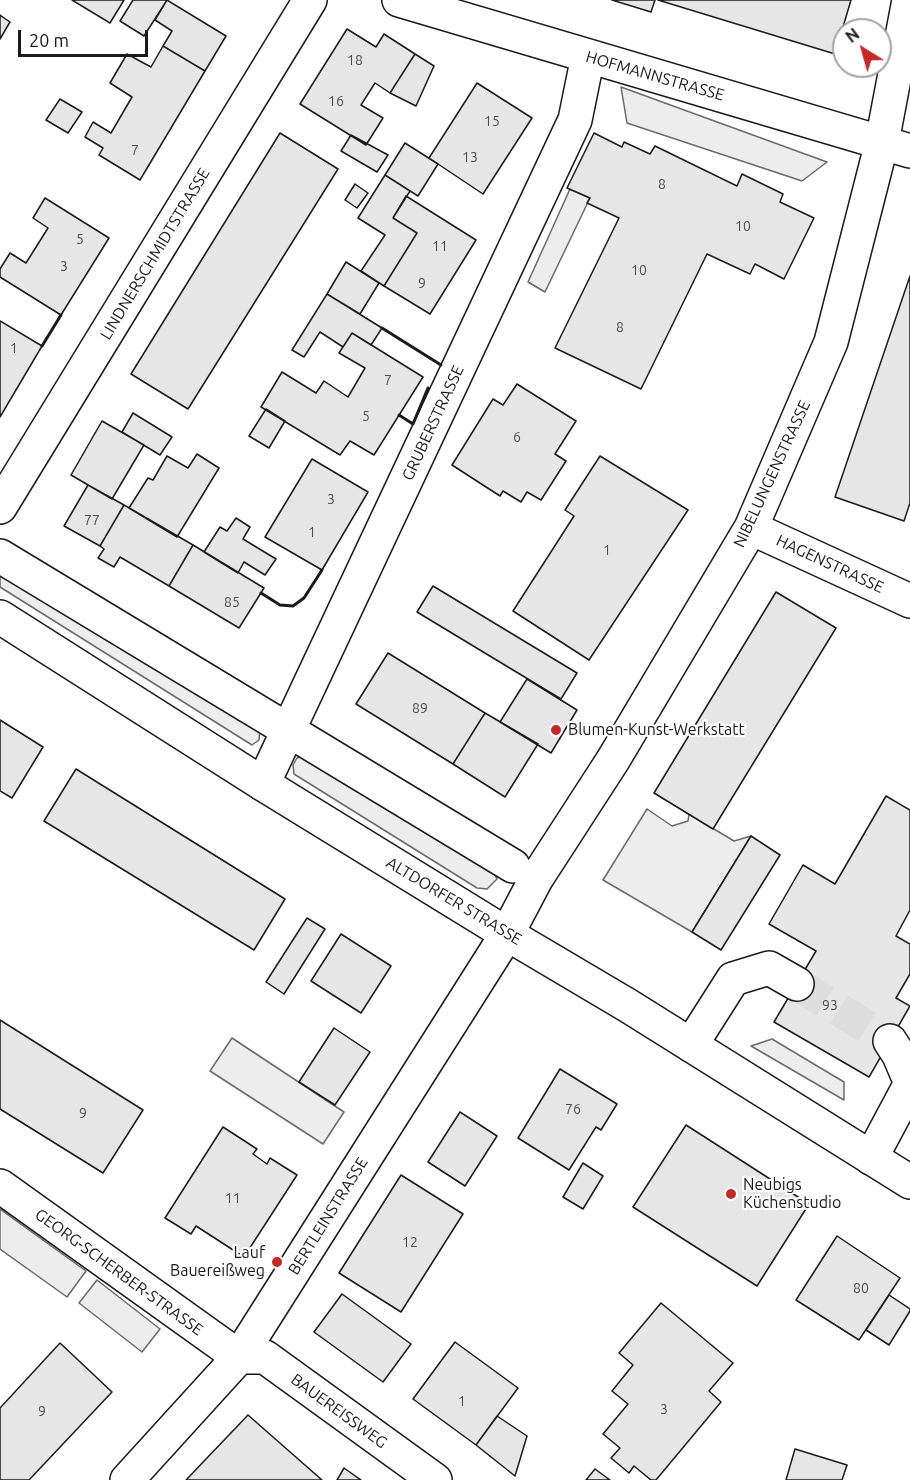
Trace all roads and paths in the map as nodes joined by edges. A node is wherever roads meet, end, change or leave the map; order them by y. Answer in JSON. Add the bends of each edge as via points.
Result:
{"nodes":[{"id":1,"x":310,"y":0,"type":"edge"},
{"id":2,"x":399,"y":0,"type":"edge"},
{"id":3,"x":909,"y":0,"type":"edge"},
{"id":4,"x":588,"y":56,"type":"junction"},
{"id":5,"x":896,"y":147,"type":"edge"},
{"id":6,"x":0,"y":507,"type":"edge"},
{"id":7,"x":751,"y":528,"type":"junction"},
{"id":8,"x":0,"y":556,"type":"edge"},
{"id":9,"x":910,"y":601,"type":"edge"},
{"id":10,"x":0,"y":617,"type":"edge"},
{"id":11,"x":289,"y":729,"type":"junction"},
{"id":12,"x":263,"y":784,"type":"junction"},
{"id":13,"x":513,"y":866,"type":"dead end"},
{"id":14,"x":507,"y":934,"type":"junction"},
{"id":15,"x":797,"y":984,"type":"tunnel mouth"},
{"id":16,"x":890,"y":1041,"type":"tunnel mouth"},
{"id":17,"x":691,"y":1045,"type":"junction"},
{"id":18,"x":910,"y":1083,"type":"edge"},
{"id":19,"x":871,"y":1158,"type":"junction"},
{"id":20,"x":910,"y":1182,"type":"edge"},
{"id":21,"x":0,"y":1186,"type":"edge"},
{"id":22,"x":239,"y":1357,"type":"junction"},
{"id":23,"x":127,"y":1480,"type":"edge"},
{"id":24,"x":435,"y":1480,"type":"edge"}],
"edges":[{"from":1,"to":6,"type":"street","name":"LINDNERSCHMIDTSTRASSE"},
{"from":2,"to":4,"type":"street","name":"HOFMANNSTRASSE"},
{"from":3,"to":5,"type":"street","name":"NIBELUNGENSTRASSE"},
{"from":4,"to":5,"type":"street","name":"HOFMANNSTRASSE"},
{"from":4,"to":11,"type":"street","name":"GRUBERSTRASSE","via":[[575,120]]},
{"from":5,"to":7,"type":"street","name":"NIBELUNGENSTRASSE","via":[[831,342]]},
{"from":7,"to":9,"type":"street","name":"HAGENSTRASSE"},
{"from":7,"to":14,"type":"street","name":"NIBELUNGENSTRASSE","via":[[613,760],[536,879]]},
{"from":8,"to":11,"type":"street"},
{"from":10,"to":12,"type":"street","name":"ALTDORFER STRASSE"},
{"from":11,"to":12,"type":"street","name":"GRUBERSTRASSE"},
{"from":11,"to":13,"type":"street"},
{"from":12,"to":14,"type":"street","name":"ALTDORFER STRASSE"},
{"from":14,"to":17,"type":"street","name":"ALTDORFER STRASSE"},
{"from":14,"to":22,"type":"street","name":"BERTLEINSTRASSE"},
{"from":15,"to":17,"type":"street","via":[[769,968],[733,979]]},
{"from":16,"to":18,"type":"street","via":[[900,1055]]},
{"from":17,"to":19,"type":"street","name":"ALTDORFER STRASSE"},
{"from":18,"to":19,"type":"street"},
{"from":19,"to":20,"type":"street","name":"ALTDORFER STRASSE"},
{"from":21,"to":22,"type":"street","name":"GEORG-SCHERBER-STRASSE"},
{"from":22,"to":23,"type":"street","name":"BERTLEINSTRASSE"},
{"from":22,"to":24,"type":"street","name":"BAUEREISSWEG","via":[[264,1357]]}]}
